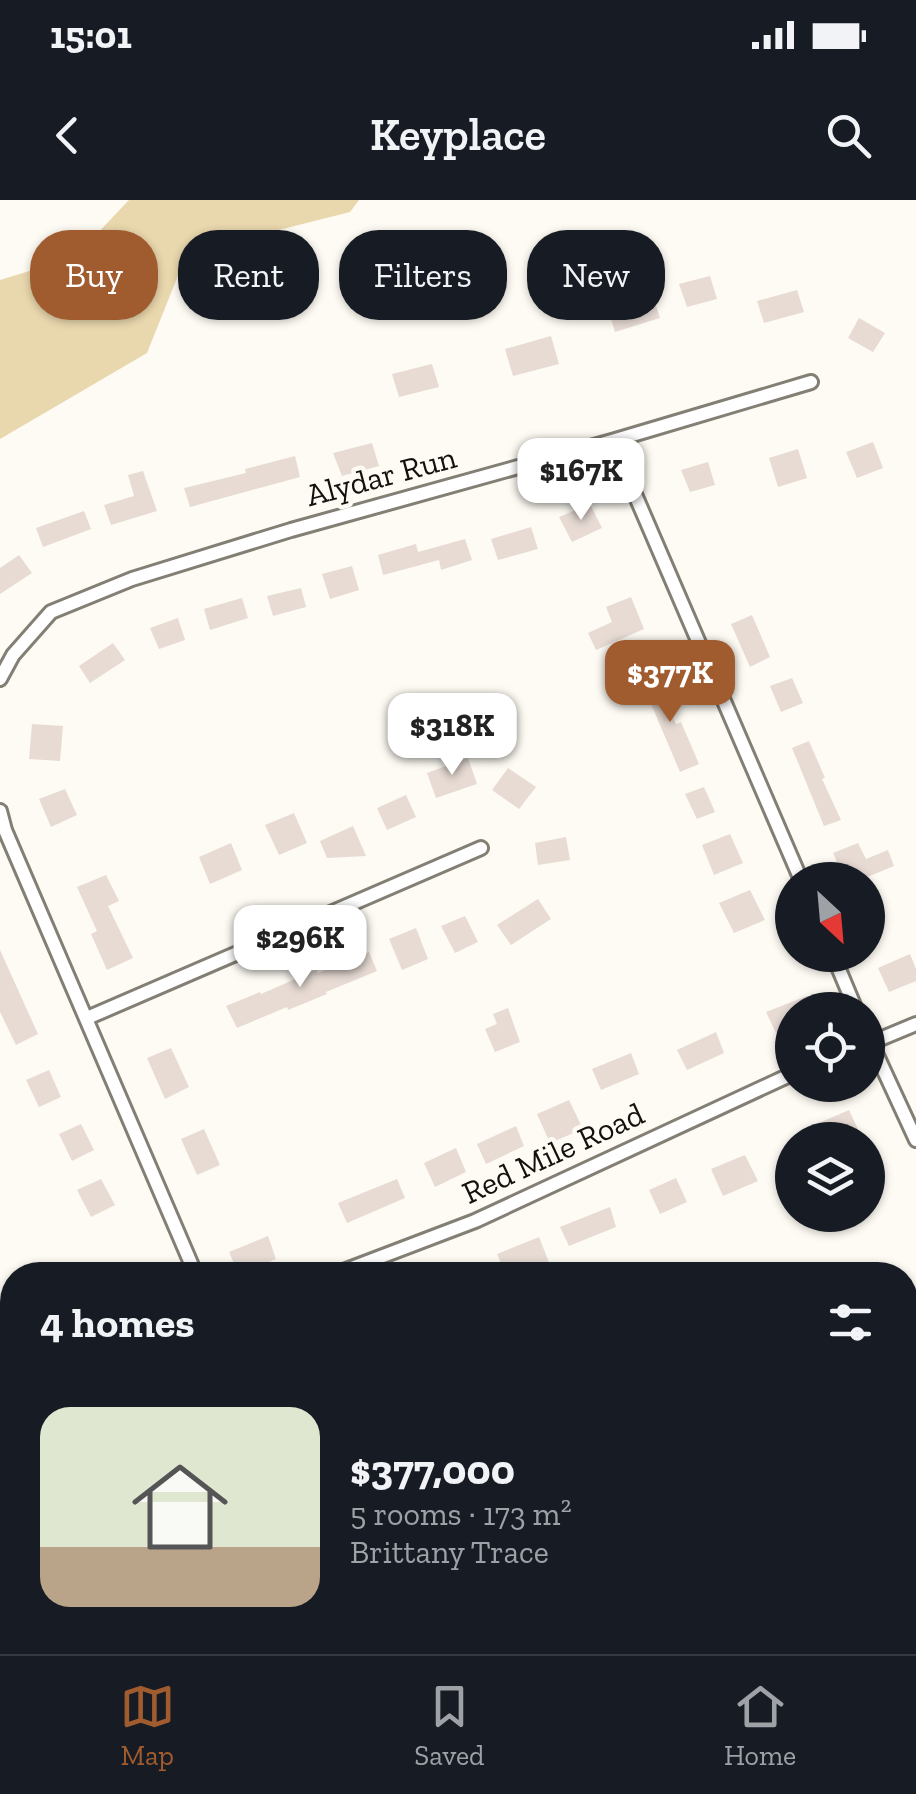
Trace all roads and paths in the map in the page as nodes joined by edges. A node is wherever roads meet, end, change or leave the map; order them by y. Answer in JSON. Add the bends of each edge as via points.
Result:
{"nodes":[{"id":1,"x":811,"y":382,"type":"dead end"},
{"id":2,"x":612,"y":442,"type":"junction"},
{"id":3,"x":0,"y":679,"type":"edge"},
{"id":4,"x":0,"y":811,"type":"edge"},
{"id":5,"x":480,"y":848,"type":"dead end"},
{"id":6,"x":794,"y":862,"type":"edge"},
{"id":7,"x":87,"y":1018,"type":"junction"},
{"id":8,"x":916,"y":1024,"type":"edge"},
{"id":9,"x":885,"y":1035,"type":"edge"},
{"id":10,"x":885,"y":1076,"type":"edge"},
{"id":11,"x":775,"y":1082,"type":"edge"},
{"id":12,"x":916,"y":1140,"type":"edge"},
{"id":13,"x":190,"y":1262,"type":"edge"},
{"id":14,"x":366,"y":1262,"type":"edge"}],
"edges":[{"from":1,"to":2,"type":"street","name":"Alydar Run"},
{"from":2,"to":3,"type":"street","name":"Alydar Run","via":[[132,579],[50,612]]},
{"from":2,"to":6,"type":"street"},
{"from":4,"to":7,"type":"street"},
{"from":5,"to":7,"type":"street"},
{"from":7,"to":13,"type":"street"},
{"from":8,"to":9,"type":"street"},
{"from":10,"to":12,"type":"street"},
{"from":11,"to":14,"type":"street","name":"Red Mile Road","via":[[474,1220]]}]}
